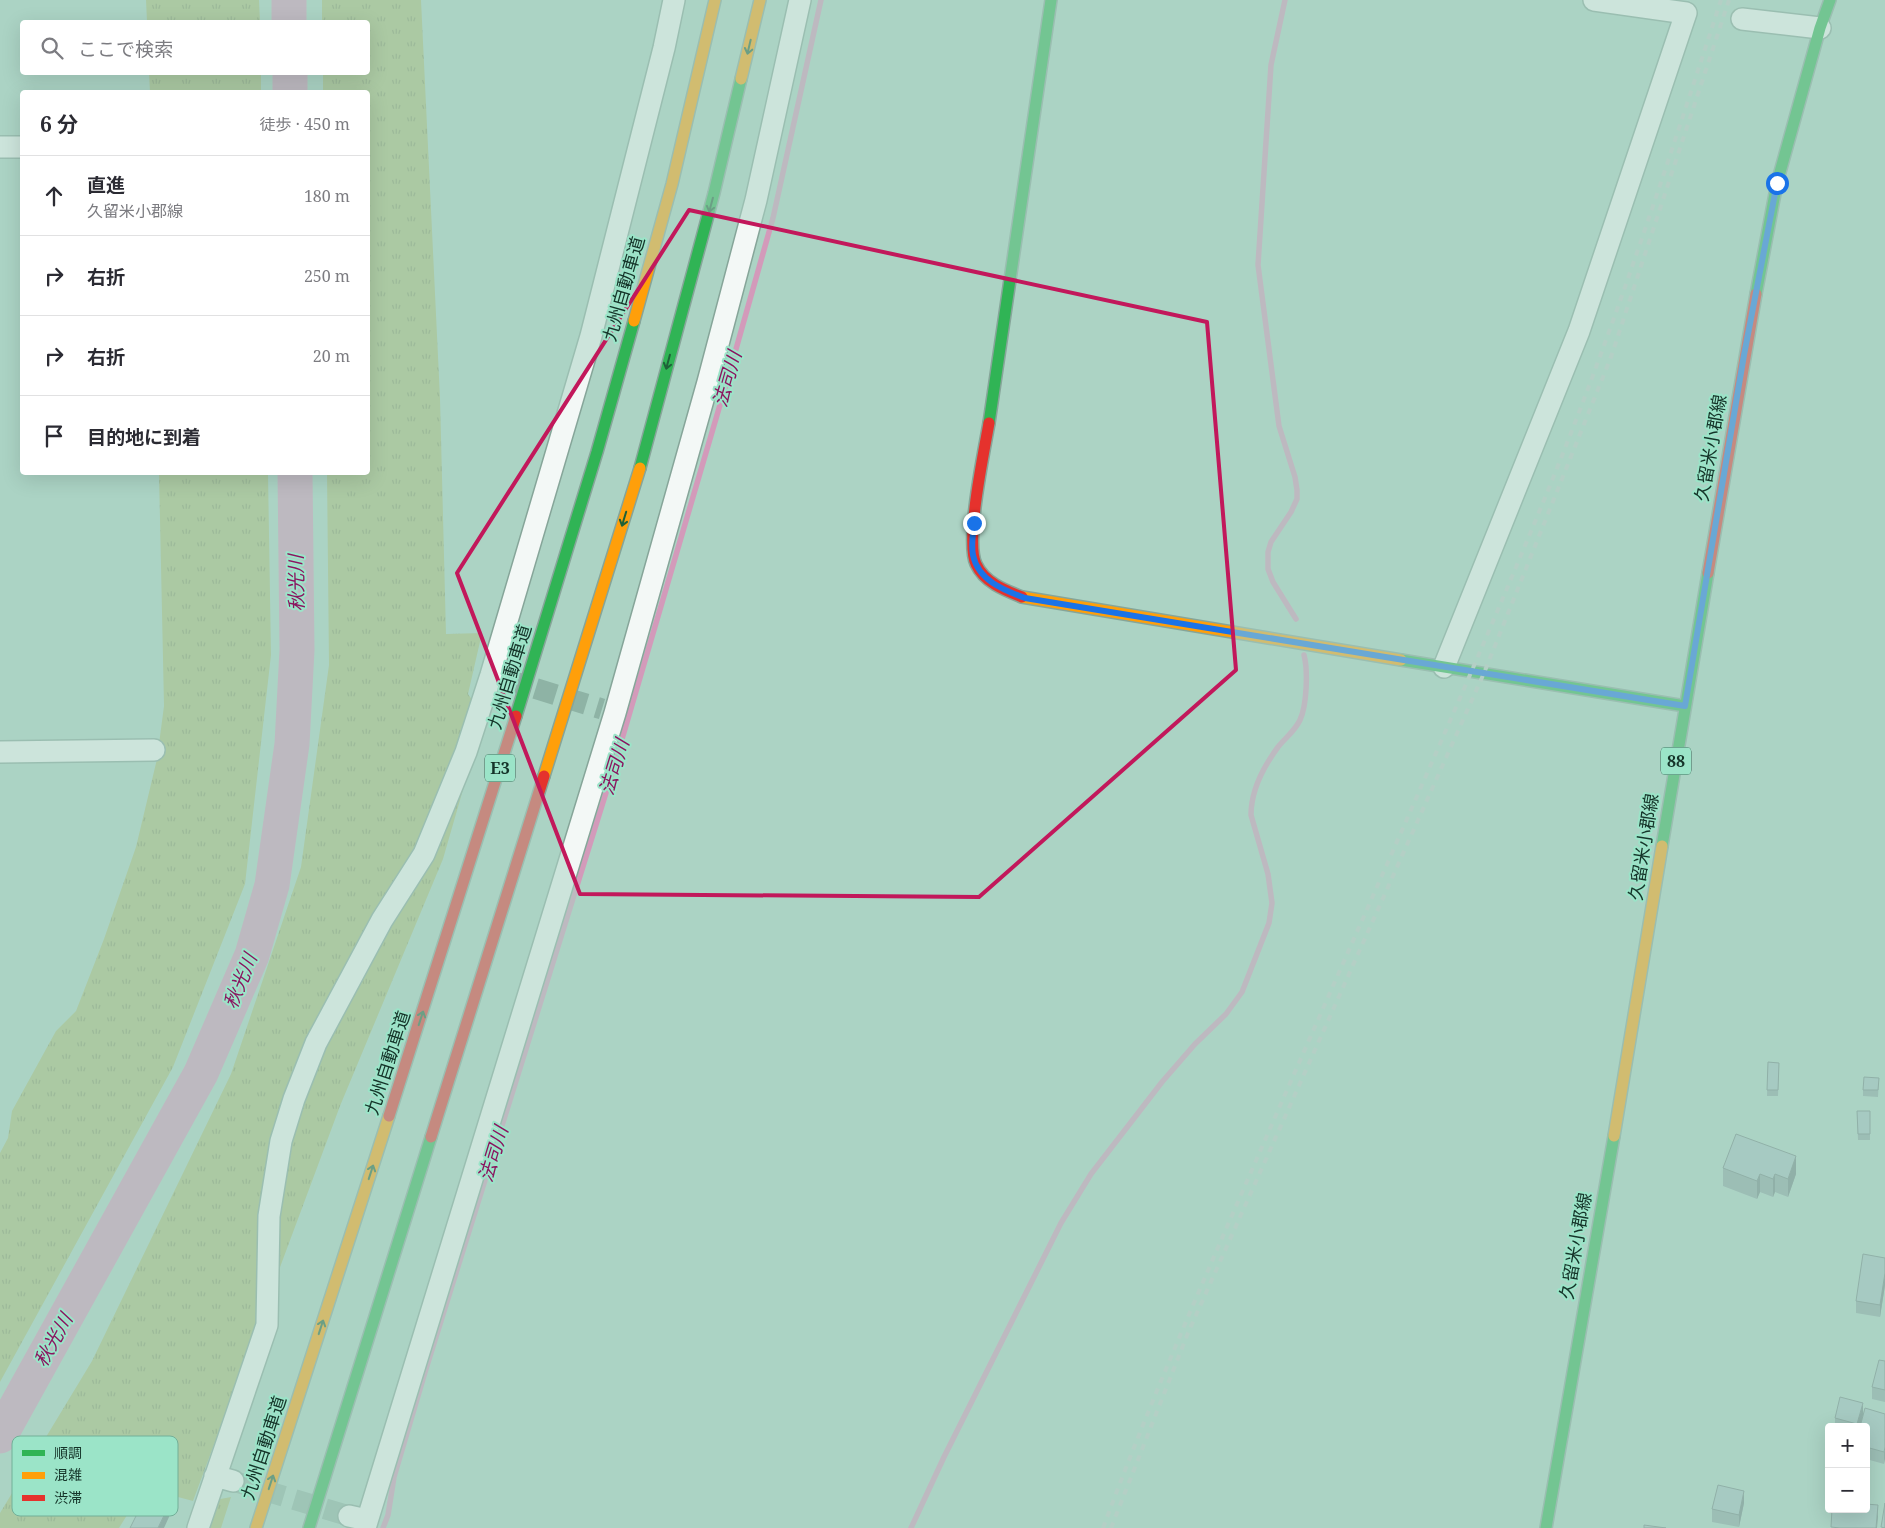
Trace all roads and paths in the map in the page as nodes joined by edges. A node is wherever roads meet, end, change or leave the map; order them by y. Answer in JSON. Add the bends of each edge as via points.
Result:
{"nodes":[{"id":1,"x":674,"y":0,"type":"edge"},
{"id":2,"x":715,"y":0,"type":"edge"},
{"id":3,"x":760,"y":0,"type":"edge"},
{"id":4,"x":800,"y":0,"type":"edge"},
{"id":5,"x":1051,"y":0,"type":"edge"},
{"id":6,"x":1594,"y":0,"type":"edge"},
{"id":7,"x":1830,"y":0,"type":"edge"},
{"id":8,"x":1742,"y":19,"type":"dead end"},
{"id":9,"x":1820,"y":28,"type":"junction"},
{"id":10,"x":0,"y":147,"type":"edge"},
{"id":11,"x":20,"y":147,"type":"edge"},
{"id":12,"x":1444,"y":667,"type":"junction"},
{"id":13,"x":1685,"y":706,"type":"junction"},
{"id":14,"x":154,"y":750,"type":"dead end"},
{"id":15,"x":0,"y":752,"type":"edge"},
{"id":16,"x":360,"y":1521,"type":"edge"},
{"id":17,"x":198,"y":1528,"type":"edge"},
{"id":18,"x":256,"y":1528,"type":"edge"},
{"id":19,"x":309,"y":1528,"type":"edge"},
{"id":20,"x":1546,"y":1528,"type":"edge"}],
"edges":[{"from":1,"to":17,"type":"street","via":[[591,336],[498,677],[424,854],[382,920],[316,1043],[294,1099],[281,1141],[269,1216],[267,1325],[224,1479]]},
{"from":18,"to":2,"type":"main road","name":"九州自動車道","number":"E3","one_way":true,"via":[[478,840],[597,452],[672,184]]},
{"from":3,"to":19,"type":"main road","number":"E3","one_way":true,"via":[[714,193],[640,467]]},
{"from":4,"to":16,"type":"street","via":[[756,200],[708,382]]},
{"from":5,"to":12,"type":"main road","via":[[974,523],[973,553],[977,568],[1003,590],[1025,598]]},
{"from":6,"to":12,"type":"street","via":[[1686,13],[1579,331]]},
{"from":7,"to":9,"type":"main road","name":"久留米小郡線","number":"88"},
{"from":8,"to":9,"type":"street"},
{"from":9,"to":13,"type":"main road","name":"久留米小郡線","number":"88","via":[[1777,183],[1744,355]]},
{"from":10,"to":11,"type":"street"},
{"from":12,"to":13,"type":"main road"},
{"from":13,"to":20,"type":"main road","name":"久留米小郡線","number":"88"},
{"from":14,"to":15,"type":"street"}]}
